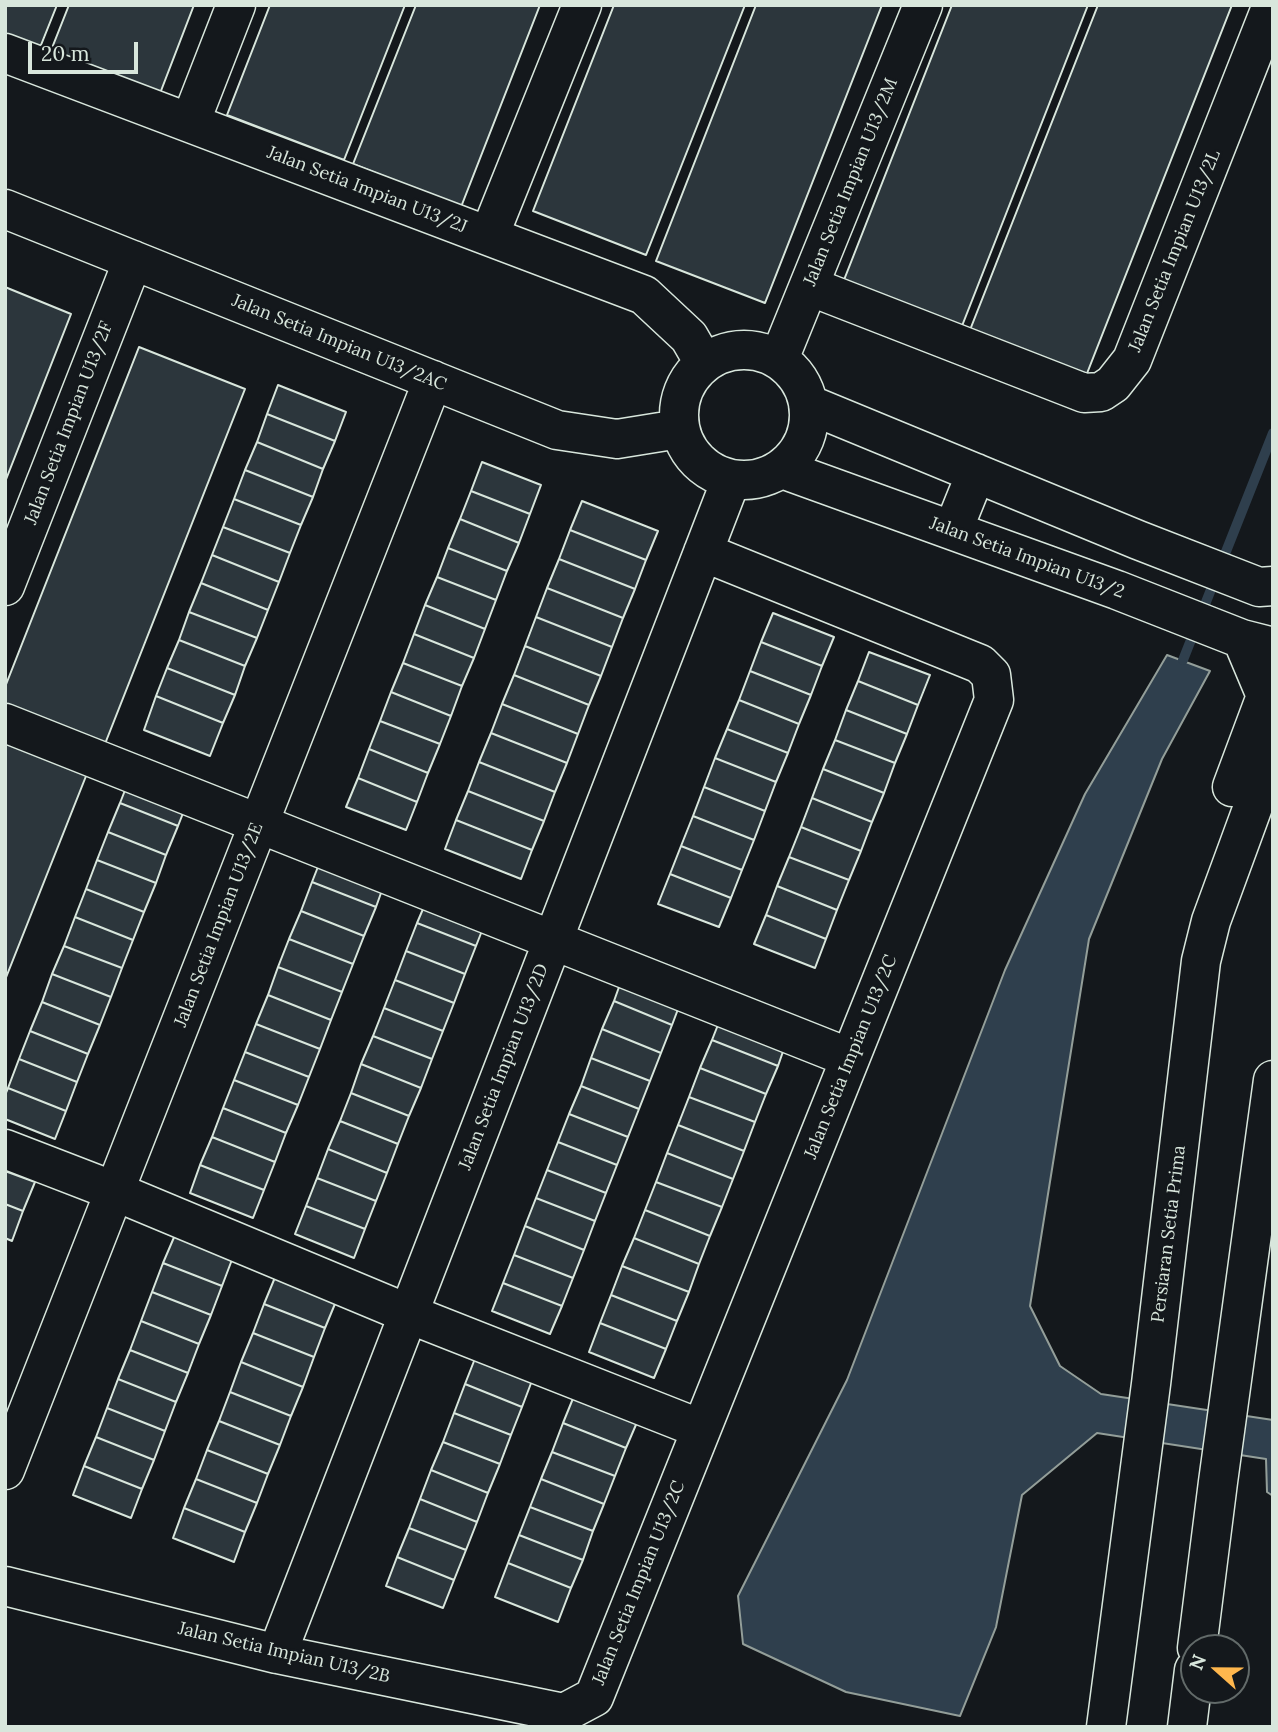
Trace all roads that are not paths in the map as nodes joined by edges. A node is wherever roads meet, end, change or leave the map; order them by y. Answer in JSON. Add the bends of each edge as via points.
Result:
{"nodes":[{"id":1,"x":236,"y":5,"type":"edge"},
{"id":2,"x":582,"y":5,"type":"edge"},
{"id":3,"x":923,"y":5,"type":"edge"},
{"id":4,"x":1272,"y":5,"type":"edge"},
{"id":5,"x":5,"y":53,"type":"edge"},
{"id":6,"x":190,"y":123,"type":"junction"},
{"id":7,"x":5,"y":209,"type":"edge"},
{"id":8,"x":489,"y":236,"type":"junction"},
{"id":9,"x":133,"y":260,"type":"junction"},
{"id":10,"x":809,"y":286,"type":"junction"},
{"id":11,"x":779,"y":359,"type":"junction"},
{"id":12,"x":704,"y":363,"type":"junction"},
{"id":13,"x":433,"y":380,"type":"junction"},
{"id":14,"x":808,"y":404,"type":"junction"},
{"id":15,"x":679,"y":429,"type":"junction"},
{"id":16,"x":782,"y":469,"type":"junction"},
{"id":17,"x":976,"y":472,"type":"junction"},
{"id":18,"x":731,"y":481,"type":"junction"},
{"id":19,"x":953,"y":530,"type":"junction"},
{"id":20,"x":703,"y":552,"type":"junction"},
{"id":21,"x":5,"y":586,"type":"edge"},
{"id":22,"x":1266,"y":587,"type":"edge"},
{"id":23,"x":1251,"y":641,"type":"edge"},
{"id":24,"x":5,"y":723,"type":"edge"},
{"id":25,"x":1273,"y":752,"type":"edge"},
{"id":26,"x":259,"y":824,"type":"junction"},
{"id":27,"x":1211,"y":921,"type":"junction"},
{"id":28,"x":553,"y":940,"type":"junction"},
{"id":29,"x":850,"y":1058,"type":"junction"},
{"id":30,"x":1273,"y":1080,"type":"edge"},
{"id":31,"x":5,"y":1149,"type":"edge"},
{"id":32,"x":114,"y":1191,"type":"junction"},
{"id":33,"x":409,"y":1314,"type":"junction"},
{"id":34,"x":701,"y":1429,"type":"junction"},
{"id":35,"x":5,"y":1470,"type":"edge"},
{"id":36,"x":5,"y":1586,"type":"edge"},
{"id":37,"x":1199,"y":1634,"type":"edge"},
{"id":38,"x":277,"y":1654,"type":"junction"},
{"id":39,"x":1190,"y":1704,"type":"edge"},
{"id":40,"x":564,"y":1713,"type":"joint"},
{"id":41,"x":1106,"y":1727,"type":"edge"},
{"id":42,"x":1187,"y":1727,"type":"edge"}],
"edges":[{"from":1,"to":6,"type":"street"},
{"from":2,"to":8,"type":"street"},
{"from":3,"to":10,"type":"street","name":"Jalan Setia Impian U13/2M"},
{"from":4,"to":10,"type":"street","name":"Jalan Setia Impian U13/2L","via":[[1132,360],[1101,393],[1084,393]]},
{"from":5,"to":6,"type":"street","name":"Jalan Setia Impian U13/2J"},
{"from":6,"to":8,"type":"street","name":"Jalan Setia Impian U13/2J"},
{"from":7,"to":9,"type":"street","name":"Jalan Setia Impian U13/2AC"},
{"from":8,"to":12,"type":"street","name":"Jalan Setia Impian U13/2J","via":[[644,295],[689,337]]},
{"from":9,"to":13,"type":"street","name":"Jalan Setia Impian U13/2AC"},
{"from":9,"to":21,"type":"street","name":"Jalan Setia Impian U13/2F"},
{"from":10,"to":11,"type":"street","name":"Jalan Setia Impian U13/2M"},
{"from":11,"to":12,"type":"street","via":[[741,349]]},
{"from":11,"to":14,"type":"street","via":[[802,386]]},
{"from":12,"to":15,"type":"street","via":[[682,393]]},
{"from":13,"to":15,"type":"street","name":"Jalan Setia Impian U13/2AC","via":[[557,430],[617,439]]},
{"from":13,"to":26,"type":"street","name":"Jalan Setia Impian U13/2E"},
{"from":14,"to":16,"type":"street","via":[[804,440]]},
{"from":14,"to":17,"type":"street"},
{"from":15,"to":18,"type":"street","via":[[697,463]]},
{"from":16,"to":18,"type":"street","via":[[758,479]]},
{"from":16,"to":19,"type":"street","name":"Jalan Setia Impian U13/2"},
{"from":17,"to":19,"type":"street"},
{"from":17,"to":22,"type":"street"},
{"from":18,"to":20,"type":"street","name":"Jalan Setia Impian U13/2D"},
{"from":19,"to":23,"type":"street","name":"Jalan Setia Impian U13/2"},
{"from":20,"to":28,"type":"street","name":"Jalan Setia Impian U13/2D"},
{"from":20,"to":29,"type":"street","name":"Jalan Setia Impian U13/2C","via":[[979,664],[991,675],[994,700]]},
{"from":23,"to":27,"type":"street","via":[[1266,696],[1205,858]]},
{"from":24,"to":26,"type":"street"},
{"from":25,"to":27,"type":"street","name":"Persiaran Setia Prima"},
{"from":26,"to":28,"type":"street"},
{"from":26,"to":32,"type":"street","name":"Jalan Setia Impian U13/2E"},
{"from":27,"to":41,"type":"street","name":"Persiaran Setia Prima","via":[[1201,961]]},
{"from":28,"to":29,"type":"street"},
{"from":28,"to":33,"type":"street","name":"Jalan Setia Impian U13/2D"},
{"from":29,"to":34,"type":"street","name":"Jalan Setia Impian U13/2C"},
{"from":30,"to":37,"type":"street"},
{"from":31,"to":32,"type":"street"},
{"from":32,"to":33,"type":"street"},
{"from":32,"to":35,"type":"street","name":"Jalan Setia Impian U13/2E"},
{"from":33,"to":34,"type":"street"},
{"from":33,"to":38,"type":"street","name":"Jalan Setia Impian U13/2D"},
{"from":34,"to":40,"type":"street","name":"Jalan Setia Impian U13/2C","via":[[594,1697]]},
{"from":36,"to":38,"type":"street","name":"Jalan Setia Impian U13/2B"},
{"from":38,"to":40,"type":"street","name":"Jalan Setia Impian U13/2B"},
{"from":39,"to":42,"type":"street"}]}
